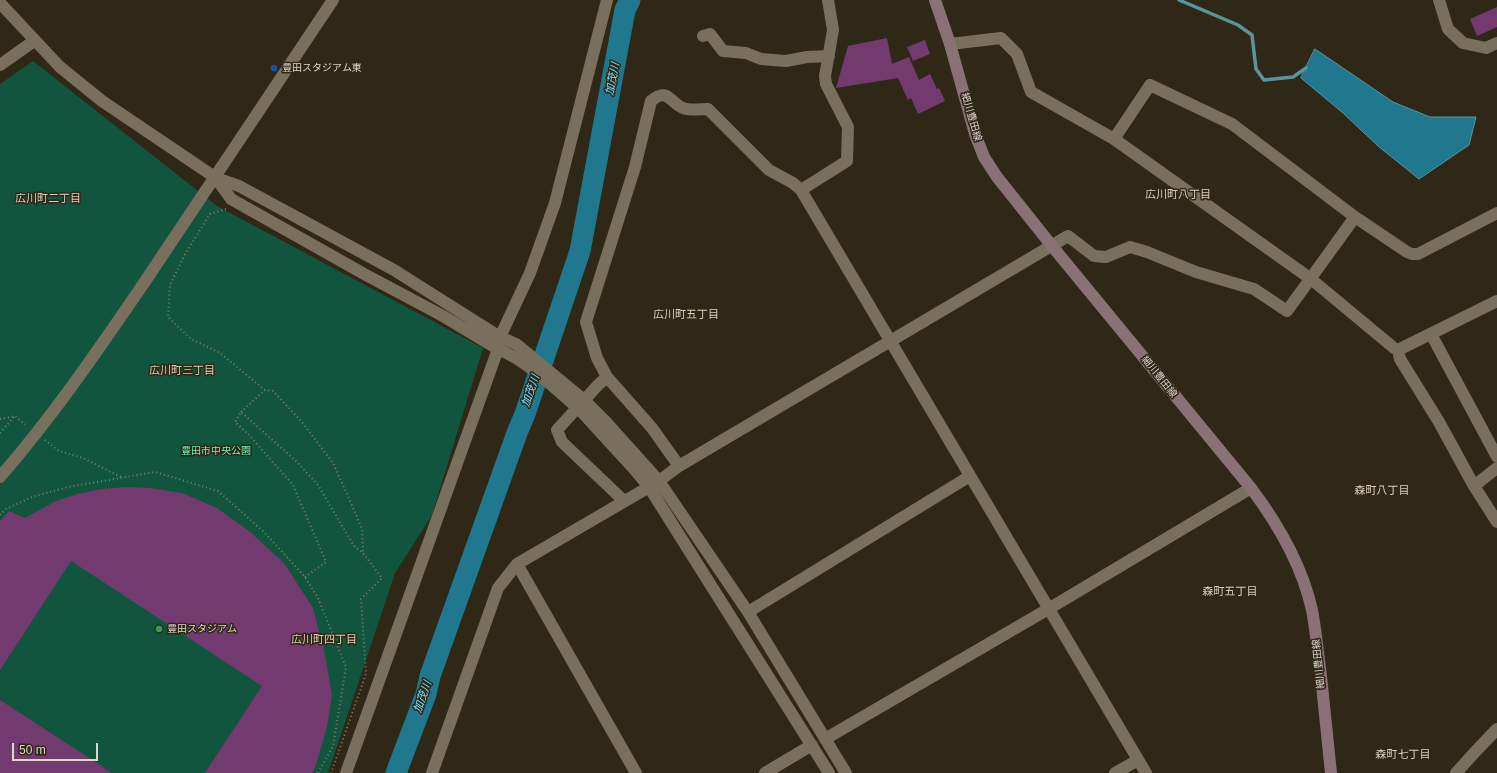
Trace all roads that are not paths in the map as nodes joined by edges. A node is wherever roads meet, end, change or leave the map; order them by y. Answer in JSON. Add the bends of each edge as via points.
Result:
{"nodes":[{"id":1,"x":333,"y":0,"type":"edge"},
{"id":2,"x":607,"y":0,"type":"edge"},
{"id":3,"x":828,"y":0,"type":"edge"},
{"id":4,"x":935,"y":0,"type":"edge"},
{"id":5,"x":1439,"y":0,"type":"edge"},
{"id":6,"x":0,"y":3,"type":"edge"},
{"id":7,"x":703,"y":36,"type":"dead end"},
{"id":8,"x":34,"y":41,"type":"junction"},
{"id":9,"x":1497,"y":43,"type":"edge"},
{"id":10,"x":950,"y":44,"type":"junction"},
{"id":11,"x":829,"y":56,"type":"junction"},
{"id":12,"x":0,"y":65,"type":"edge"},
{"id":13,"x":1114,"y":139,"type":"junction"},
{"id":14,"x":216,"y":178,"type":"junction"},
{"id":15,"x":801,"y":190,"type":"junction"},
{"id":16,"x":1497,"y":213,"type":"edge"},
{"id":17,"x":1356,"y":217,"type":"junction"},
{"id":18,"x":1052,"y":246,"type":"junction"},
{"id":19,"x":1311,"y":279,"type":"junction"},
{"id":20,"x":1497,"y":301,"type":"edge"},
{"id":21,"x":1431,"y":334,"type":"junction"},
{"id":22,"x":500,"y":337,"type":"junction"},
{"id":23,"x":890,"y":342,"type":"junction"},
{"id":24,"x":1398,"y":350,"type":"junction"},
{"id":25,"x":503,"y":351,"type":"junction"},
{"id":26,"x":607,"y":376,"type":"junction"},
{"id":27,"x":582,"y":405,"type":"junction"},
{"id":28,"x":1497,"y":457,"type":"edge"},
{"id":29,"x":679,"y":466,"type":"junction"},
{"id":30,"x":1497,"y":468,"type":"edge"},
{"id":31,"x":970,"y":476,"type":"junction"},
{"id":32,"x":0,"y":477,"type":"edge"},
{"id":33,"x":660,"y":481,"type":"junction"},
{"id":34,"x":1474,"y":486,"type":"junction"},
{"id":35,"x":649,"y":487,"type":"junction"},
{"id":36,"x":1251,"y":488,"type":"junction"},
{"id":37,"x":624,"y":501,"type":"junction"},
{"id":38,"x":1497,"y":522,"type":"edge"},
{"id":39,"x":517,"y":564,"type":"junction"},
{"id":40,"x":1050,"y":608,"type":"junction"},
{"id":41,"x":748,"y":612,"type":"junction"},
{"id":42,"x":1497,"y":729,"type":"edge"},
{"id":43,"x":825,"y":739,"type":"junction"},
{"id":44,"x":812,"y":745,"type":"junction"},
{"id":45,"x":1138,"y":760,"type":"junction"},
{"id":46,"x":346,"y":773,"type":"edge"},
{"id":47,"x":432,"y":773,"type":"edge"},
{"id":48,"x":636,"y":773,"type":"edge"},
{"id":49,"x":765,"y":773,"type":"edge"},
{"id":50,"x":829,"y":773,"type":"edge"},
{"id":51,"x":846,"y":773,"type":"edge"},
{"id":52,"x":1115,"y":773,"type":"edge"},
{"id":53,"x":1146,"y":773,"type":"edge"},
{"id":54,"x":1332,"y":773,"type":"edge"},
{"id":55,"x":1456,"y":773,"type":"edge"}],
"edges":[{"from":1,"to":14,"type":"street"},
{"from":2,"to":22,"type":"street","via":[[555,203],[530,273]]},
{"from":3,"to":11,"type":"street","via":[[833,30]]},
{"from":4,"to":10,"type":"main road","name":"細川豊田線"},
{"from":5,"to":9,"type":"street","via":[[1448,29],[1463,43],[1486,48]]},
{"from":6,"to":8,"type":"street"},
{"from":7,"to":11,"type":"street","via":[[710,34],[723,51],[761,59],[786,61]]},
{"from":8,"to":12,"type":"street"},
{"from":8,"to":14,"type":"street","via":[[60,67],[102,101]]},
{"from":10,"to":13,"type":"street","via":[[1001,38],[1017,54],[1031,92]]},
{"from":10,"to":18,"type":"main road","name":"細川豊田線","via":[[984,157],[997,178]]},
{"from":11,"to":15,"type":"street","via":[[826,84],[848,127],[847,161]]},
{"from":13,"to":17,"type":"street","via":[[1150,85],[1232,124]]},
{"from":13,"to":19,"type":"street"},
{"from":14,"to":22,"type":"street","via":[[239,186],[394,270]]},
{"from":14,"to":25,"type":"street","via":[[231,199],[238,204]]},
{"from":14,"to":32,"type":"street","via":[[57,408]]},
{"from":15,"to":23,"type":"street"},
{"from":15,"to":26,"type":"street","via":[[769,170],[708,109],[682,108],[663,94],[656,96],[651,101],[635,167],[586,322]]},
{"from":16,"to":17,"type":"street","via":[[1418,254],[1407,252]]},
{"from":17,"to":19,"type":"street"},
{"from":18,"to":19,"type":"street","via":[[1068,236],[1094,256],[1106,257],[1130,247],[1196,272],[1254,289],[1287,311]]},
{"from":18,"to":23,"type":"street"},
{"from":18,"to":36,"type":"main road","name":"細川豊田線"},
{"from":19,"to":24,"type":"street"},
{"from":20,"to":21,"type":"street"},
{"from":21,"to":24,"type":"street"},
{"from":21,"to":28,"type":"street"},
{"from":22,"to":25,"type":"street"},
{"from":22,"to":27,"type":"street","via":[[516,344]]},
{"from":23,"to":29,"type":"street"},
{"from":23,"to":31,"type":"street"},
{"from":24,"to":34,"type":"street","via":[[1400,359]]},
{"from":25,"to":27,"type":"street"},
{"from":25,"to":46,"type":"street"},
{"from":26,"to":29,"type":"street","via":[[652,428]]},
{"from":26,"to":37,"type":"street","via":[[557,430],[562,442]]},
{"from":27,"to":33,"type":"street","via":[[606,422]]},
{"from":27,"to":35,"type":"street"},
{"from":29,"to":33,"type":"street"},
{"from":30,"to":34,"type":"street"},
{"from":31,"to":40,"type":"street"},
{"from":31,"to":41,"type":"street"},
{"from":33,"to":41,"type":"street"},
{"from":34,"to":38,"type":"street"},
{"from":35,"to":37,"type":"street"},
{"from":35,"to":44,"type":"street"},
{"from":36,"to":40,"type":"street"},
{"from":36,"to":54,"type":"main road","name":"細川豊田線","via":[[1276,523],[1307,593],[1316,632]]},
{"from":37,"to":39,"type":"street"},
{"from":39,"to":47,"type":"street","via":[[498,588]]},
{"from":39,"to":48,"type":"street"},
{"from":40,"to":43,"type":"street"},
{"from":40,"to":45,"type":"street"},
{"from":41,"to":43,"type":"street"},
{"from":42,"to":55,"type":"street"},
{"from":43,"to":51,"type":"street"},
{"from":44,"to":49,"type":"street"},
{"from":44,"to":50,"type":"street"},
{"from":45,"to":52,"type":"street"},
{"from":45,"to":53,"type":"street"}]}
